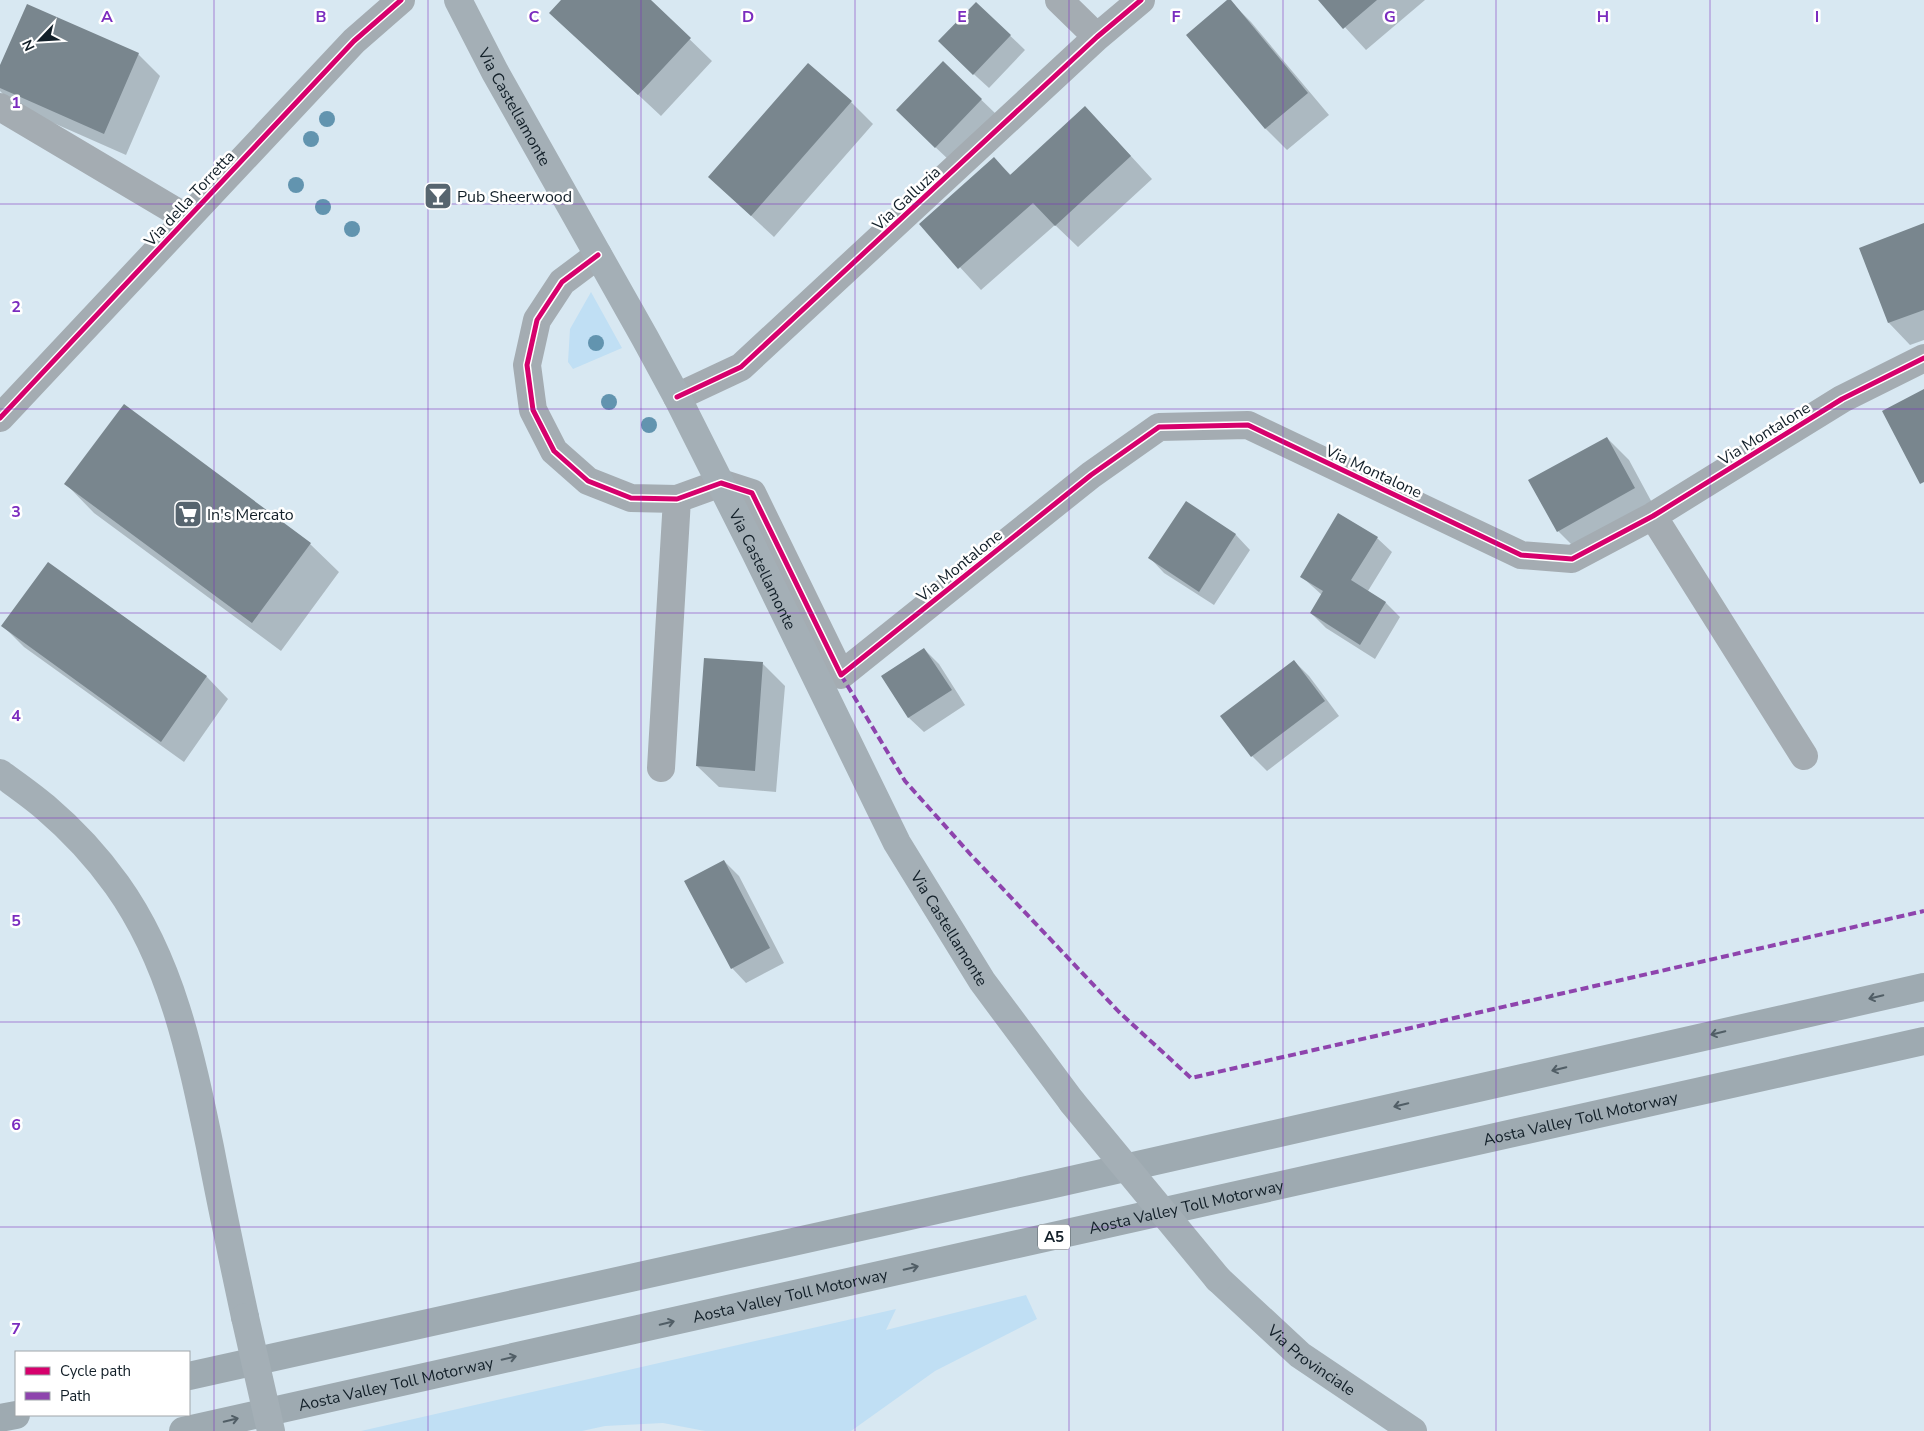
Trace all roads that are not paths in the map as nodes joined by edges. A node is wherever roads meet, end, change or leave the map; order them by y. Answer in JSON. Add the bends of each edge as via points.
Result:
{"nodes":[{"id":1,"x":401,"y":0,"type":"edge"},
{"id":2,"x":458,"y":0,"type":"edge"},
{"id":3,"x":1059,"y":0,"type":"edge"},
{"id":4,"x":1141,"y":0,"type":"edge"},
{"id":5,"x":1097,"y":37,"type":"junction"},
{"id":6,"x":0,"y":107,"type":"edge"},
{"id":7,"x":187,"y":218,"type":"junction"},
{"id":8,"x":598,"y":255,"type":"junction"},
{"id":9,"x":1924,"y":358,"type":"edge"},
{"id":10,"x":677,"y":397,"type":"junction"},
{"id":11,"x":0,"y":418,"type":"edge"},
{"id":12,"x":720,"y":483,"type":"junction"},
{"id":13,"x":677,"y":499,"type":"junction"},
{"id":14,"x":1653,"y":516,"type":"junction"},
{"id":15,"x":1804,"y":756,"type":"dead end"},
{"id":16,"x":661,"y":768,"type":"dead end"},
{"id":17,"x":0,"y":773,"type":"edge"},
{"id":18,"x":1924,"y":987,"type":"edge"},
{"id":19,"x":1924,"y":1040,"type":"edge"},
{"id":20,"x":1218,"y":1279,"type":"joint"},
{"id":21,"x":190,"y":1376,"type":"edge"},
{"id":22,"x":15,"y":1415,"type":"edge"},
{"id":23,"x":0,"y":1418,"type":"edge"},
{"id":24,"x":183,"y":1431,"type":"edge"},
{"id":25,"x":271,"y":1431,"type":"edge"},
{"id":26,"x":1413,"y":1431,"type":"edge"}],
"edges":[{"from":1,"to":7,"type":"street","name":"Via della Torretta","via":[[354,42]]},
{"from":2,"to":8,"type":"main road","name":"Via Castellamonte"},
{"from":3,"to":5,"type":"street"},
{"from":4,"to":5,"type":"street","name":"Via Galluzia"},
{"from":5,"to":10,"type":"street","name":"Via Galluzia","via":[[741,367]]},
{"from":6,"to":7,"type":"street","name":"Via della Torretta"},
{"from":7,"to":11,"type":"street","name":"Via della Torretta"},
{"from":8,"to":10,"type":"main road","name":"Via Castellamonte"},
{"from":8,"to":13,"type":"street","via":[[562,282],[537,320],[527,365],[532,410],[554,451],[588,481],[631,498]]},
{"from":9,"to":14,"type":"street","name":"Via Montalone","via":[[1842,399]]},
{"from":10,"to":12,"type":"main road","name":"Via Castellamonte"},
{"from":12,"to":13,"type":"street"},
{"from":12,"to":14,"type":"street","name":"Via Montalone","via":[[752,493],[841,675],[1092,475],[1159,428],[1248,425],[1521,555],[1572,559]]},
{"from":12,"to":20,"type":"main road","name":"Via Castellamonte","bridge":true,"via":[[897,843],[982,981],[1072,1102]]},
{"from":13,"to":16,"type":"street"},
{"from":14,"to":15,"type":"street"},
{"from":17,"to":25,"type":"main road","bridge":true,"via":[[46,807],[84,845],[117,885],[149,940],[166,980],[184,1029],[196,1079]]},
{"from":18,"to":21,"type":"highway","one_way":true},
{"from":24,"to":19,"type":"highway","name":"Aosta Valley Toll Motorway","number":"A5","one_way":true},
{"from":20,"to":26,"type":"main road","name":"Via Provinciale","via":[[1300,1355]]},
{"from":22,"to":23,"type":"highway"}]}
